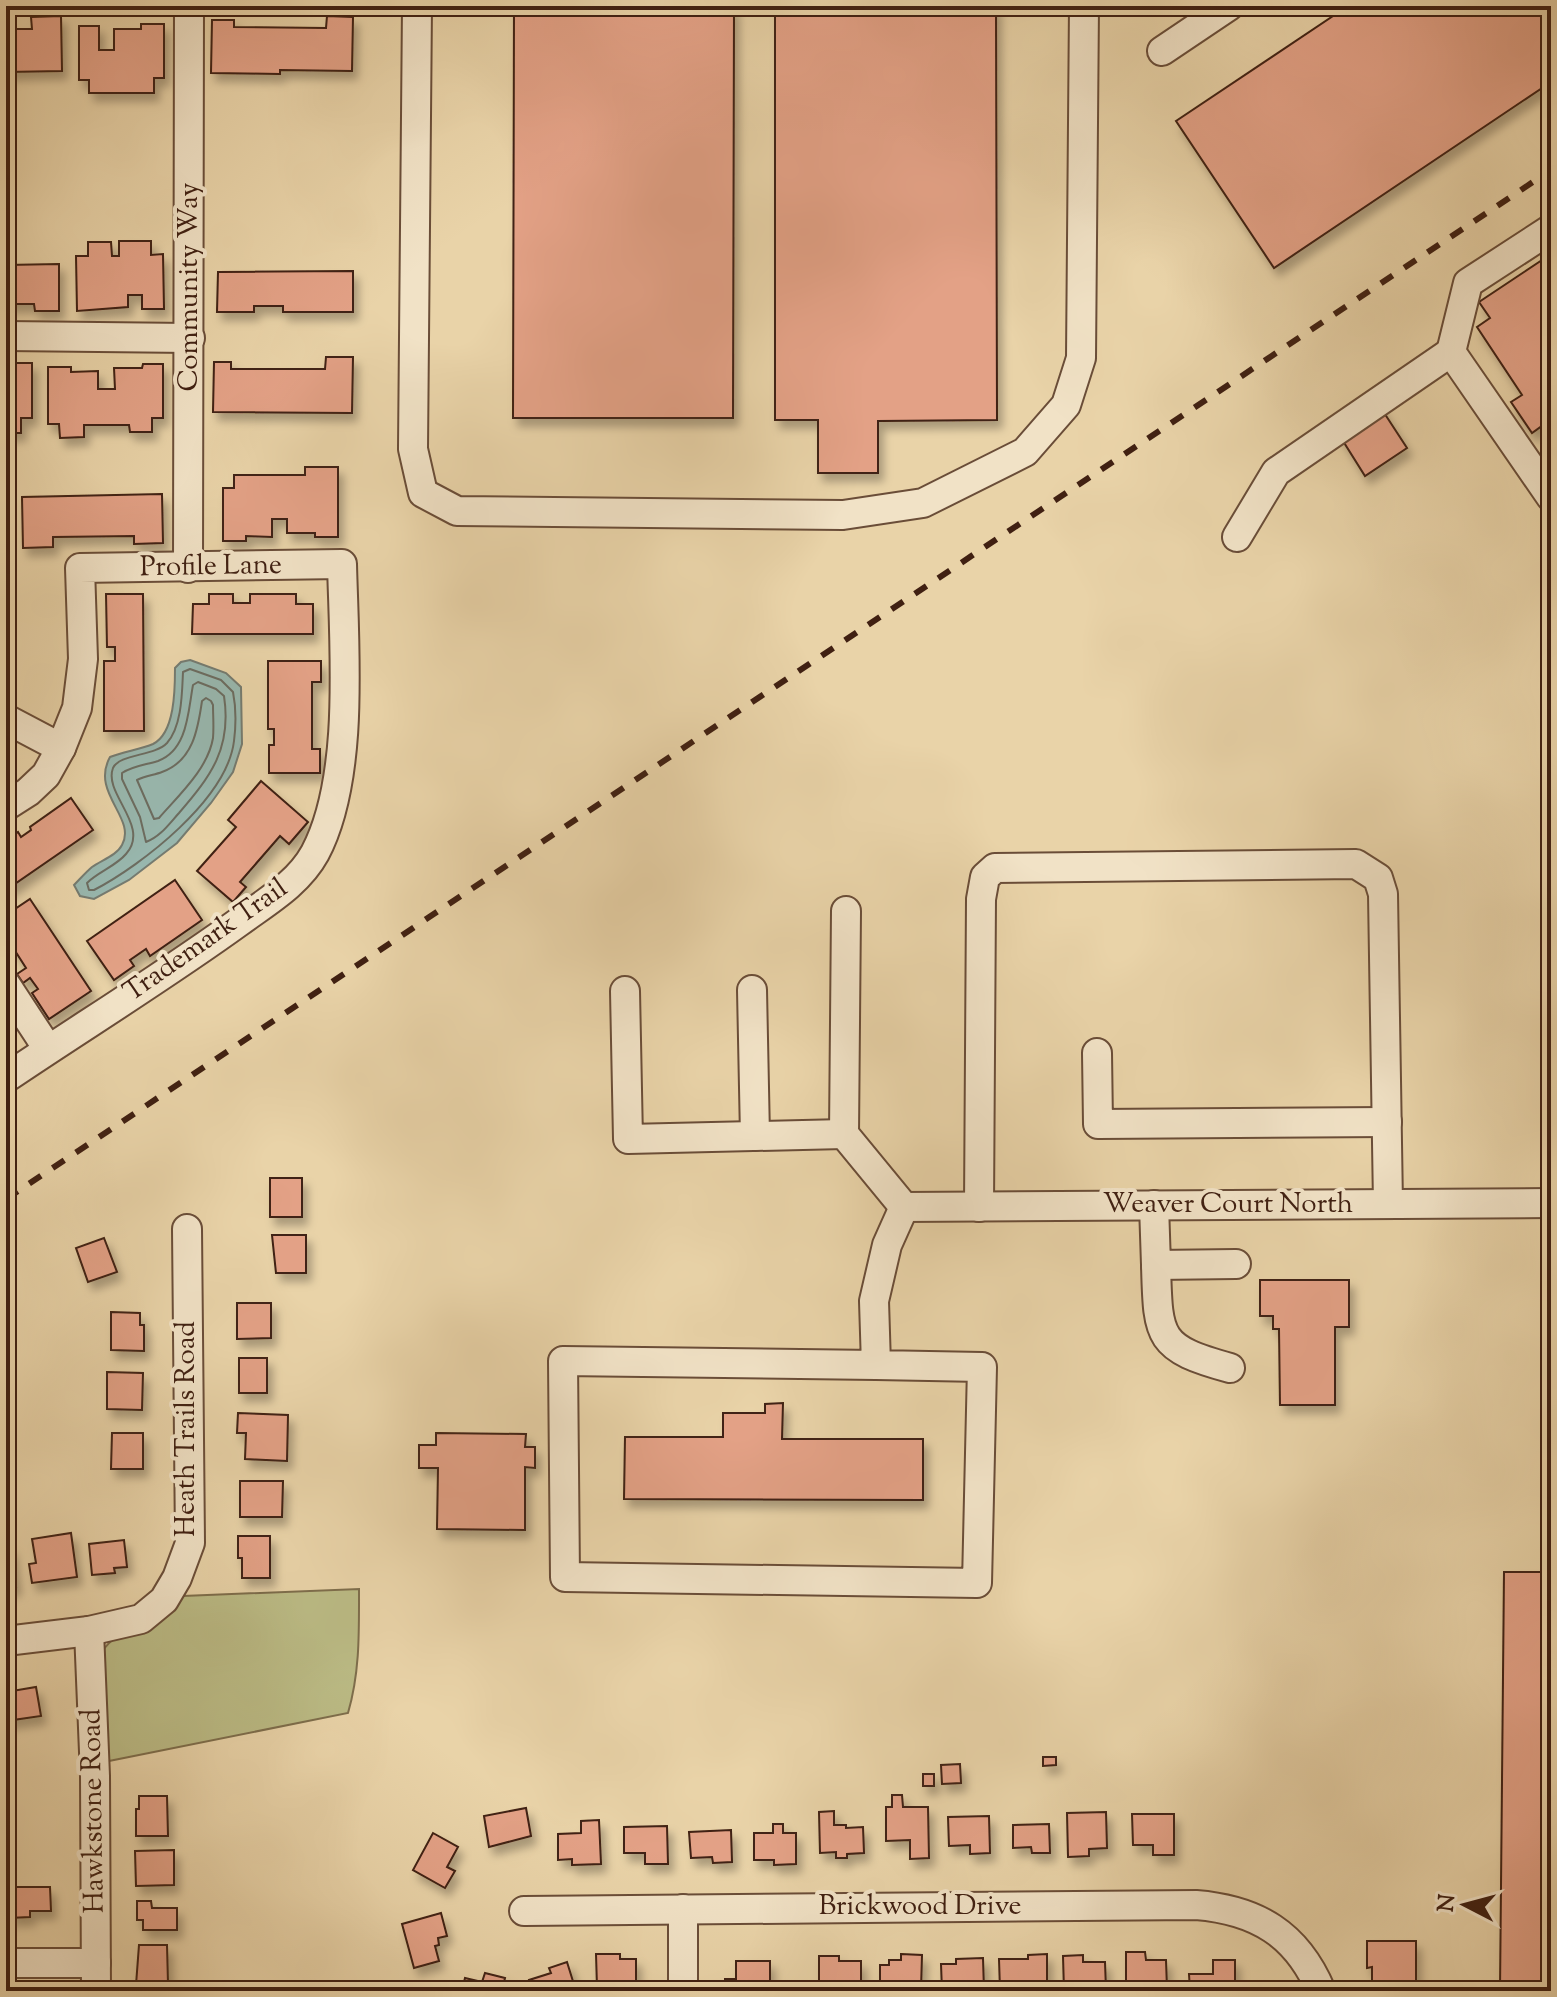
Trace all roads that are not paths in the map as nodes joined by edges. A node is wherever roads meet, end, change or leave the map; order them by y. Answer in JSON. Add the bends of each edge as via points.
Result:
{"nodes":[{"id":1,"x":189,"y":6,"type":"edge"},
{"id":2,"x":417,"y":6,"type":"edge"},
{"id":3,"x":1084,"y":6,"type":"edge"},
{"id":4,"x":1229,"y":6,"type":"edge"},
{"id":5,"x":1162,"y":51,"type":"dead end"},
{"id":6,"x":1551,"y":229,"type":"edge"},
{"id":7,"x":6,"y":336,"type":"edge"},
{"id":8,"x":190,"y":338,"type":"junction"},
{"id":9,"x":1451,"y":352,"type":"junction"},
{"id":10,"x":1551,"y":497,"type":"edge"},
{"id":11,"x":1237,"y":537,"type":"dead end"},
{"id":12,"x":342,"y":564,"type":"joint"},
{"id":13,"x":188,"y":568,"type":"junction"},
{"id":14,"x":6,"y":719,"type":"edge"},
{"id":15,"x":61,"y":748,"type":"junction"},
{"id":16,"x":6,"y":806,"type":"edge"},
{"id":17,"x":846,"y":911,"type":"dead end"},
{"id":18,"x":6,"y":985,"type":"edge"},
{"id":19,"x":752,"y":990,"type":"dead end"},
{"id":20,"x":625,"y":991,"type":"dead end"},
{"id":21,"x":48,"y":1049,"type":"junction"},
{"id":22,"x":1097,"y":1053,"type":"dead end"},
{"id":23,"x":6,"y":1078,"type":"edge"},
{"id":24,"x":1387,"y":1122,"type":"junction"},
{"id":25,"x":844,"y":1134,"type":"junction"},
{"id":26,"x":755,"y":1136,"type":"junction"},
{"id":27,"x":1551,"y":1203,"type":"edge"},
{"id":28,"x":1388,"y":1204,"type":"junction"},
{"id":29,"x":1154,"y":1205,"type":"junction"},
{"id":30,"x":904,"y":1207,"type":"junction"},
{"id":31,"x":979,"y":1207,"type":"junction"},
{"id":32,"x":187,"y":1229,"type":"dead end"},
{"id":33,"x":1236,"y":1264,"type":"dead end"},
{"id":34,"x":1156,"y":1265,"type":"junction"},
{"id":35,"x":876,"y":1365,"type":"junction"},
{"id":36,"x":1230,"y":1368,"type":"dead end"},
{"id":37,"x":89,"y":1631,"type":"junction"},
{"id":38,"x":6,"y":1641,"type":"edge"},
{"id":39,"x":683,"y":1909,"type":"junction"},
{"id":40,"x":524,"y":1911,"type":"dead end"},
{"id":41,"x":6,"y":1963,"type":"edge"},
{"id":42,"x":96,"y":1963,"type":"junction"},
{"id":43,"x":96,"y":1991,"type":"edge"},
{"id":44,"x":683,"y":1991,"type":"edge"},
{"id":45,"x":1321,"y":1991,"type":"edge"}],
"edges":[{"from":1,"to":8,"type":"street","name":"Community Way"},
{"from":2,"to":3,"type":"street","via":[[413,449],[423,493],[457,511],[843,515],[923,503],[1025,452],[1066,405],[1081,358]]},
{"from":4,"to":5,"type":"street"},
{"from":6,"to":9,"type":"street","via":[[1468,283]]},
{"from":7,"to":8,"type":"street"},
{"from":8,"to":13,"type":"street","name":"Community Way"},
{"from":9,"to":10,"type":"street"},
{"from":9,"to":11,"type":"street","via":[[1276,472]]},
{"from":12,"to":13,"type":"street","name":"Profile Lane"},
{"from":12,"to":21,"type":"street","name":"Trademark Trail","via":[[345,687],[340,759],[325,830],[314,855],[293,882],[259,907]]},
{"from":13,"to":15,"type":"street","name":"Profile Lane","via":[[80,568],[82,684]]},
{"from":14,"to":15,"type":"street"},
{"from":15,"to":16,"type":"street","via":[[46,775]]},
{"from":17,"to":25,"type":"street"},
{"from":18,"to":21,"type":"street"},
{"from":19,"to":26,"type":"street"},
{"from":20,"to":26,"type":"street","via":[[628,1139]]},
{"from":21,"to":23,"type":"street","name":"Trademark Trail"},
{"from":22,"to":24,"type":"street","via":[[1098,1124]]},
{"from":24,"to":28,"type":"street"},
{"from":24,"to":31,"type":"street","via":[[1383,894],[1378,878],[1356,864],[995,868],[985,877],[981,899]]},
{"from":25,"to":26,"type":"street"},
{"from":25,"to":30,"type":"street"},
{"from":27,"to":28,"type":"street","name":"Weaver Court North"},
{"from":28,"to":29,"type":"street","name":"Weaver Court North"},
{"from":29,"to":31,"type":"street","name":"Weaver Court North"},
{"from":29,"to":34,"type":"street"},
{"from":30,"to":31,"type":"street","name":"Weaver Court North"},
{"from":30,"to":35,"type":"street","via":[[887,1245],[874,1301]]},
{"from":32,"to":37,"type":"street","name":"Heath Trails Road","via":[[190,1543],[164,1600],[141,1619]]},
{"from":33,"to":34,"type":"street"},
{"from":34,"to":36,"type":"street","via":[[1157,1311],[1168,1343],[1193,1358]]},
{"from":35,"to":35,"type":"street","via":[[563,1361],[565,1577],[977,1583],[982,1367]]},
{"from":37,"to":38,"type":"street","name":"Heath Trails Road"},
{"from":37,"to":42,"type":"street","name":"Hawkstone Road"},
{"from":39,"to":40,"type":"street","name":"Brickwood Drive"},
{"from":39,"to":44,"type":"street"},
{"from":39,"to":45,"type":"street","name":"Brickwood Drive","via":[[1224,1907],[1280,1933],[1302,1955]]},
{"from":41,"to":42,"type":"street"},
{"from":42,"to":43,"type":"street","name":"Hawkstone Road"}]}
